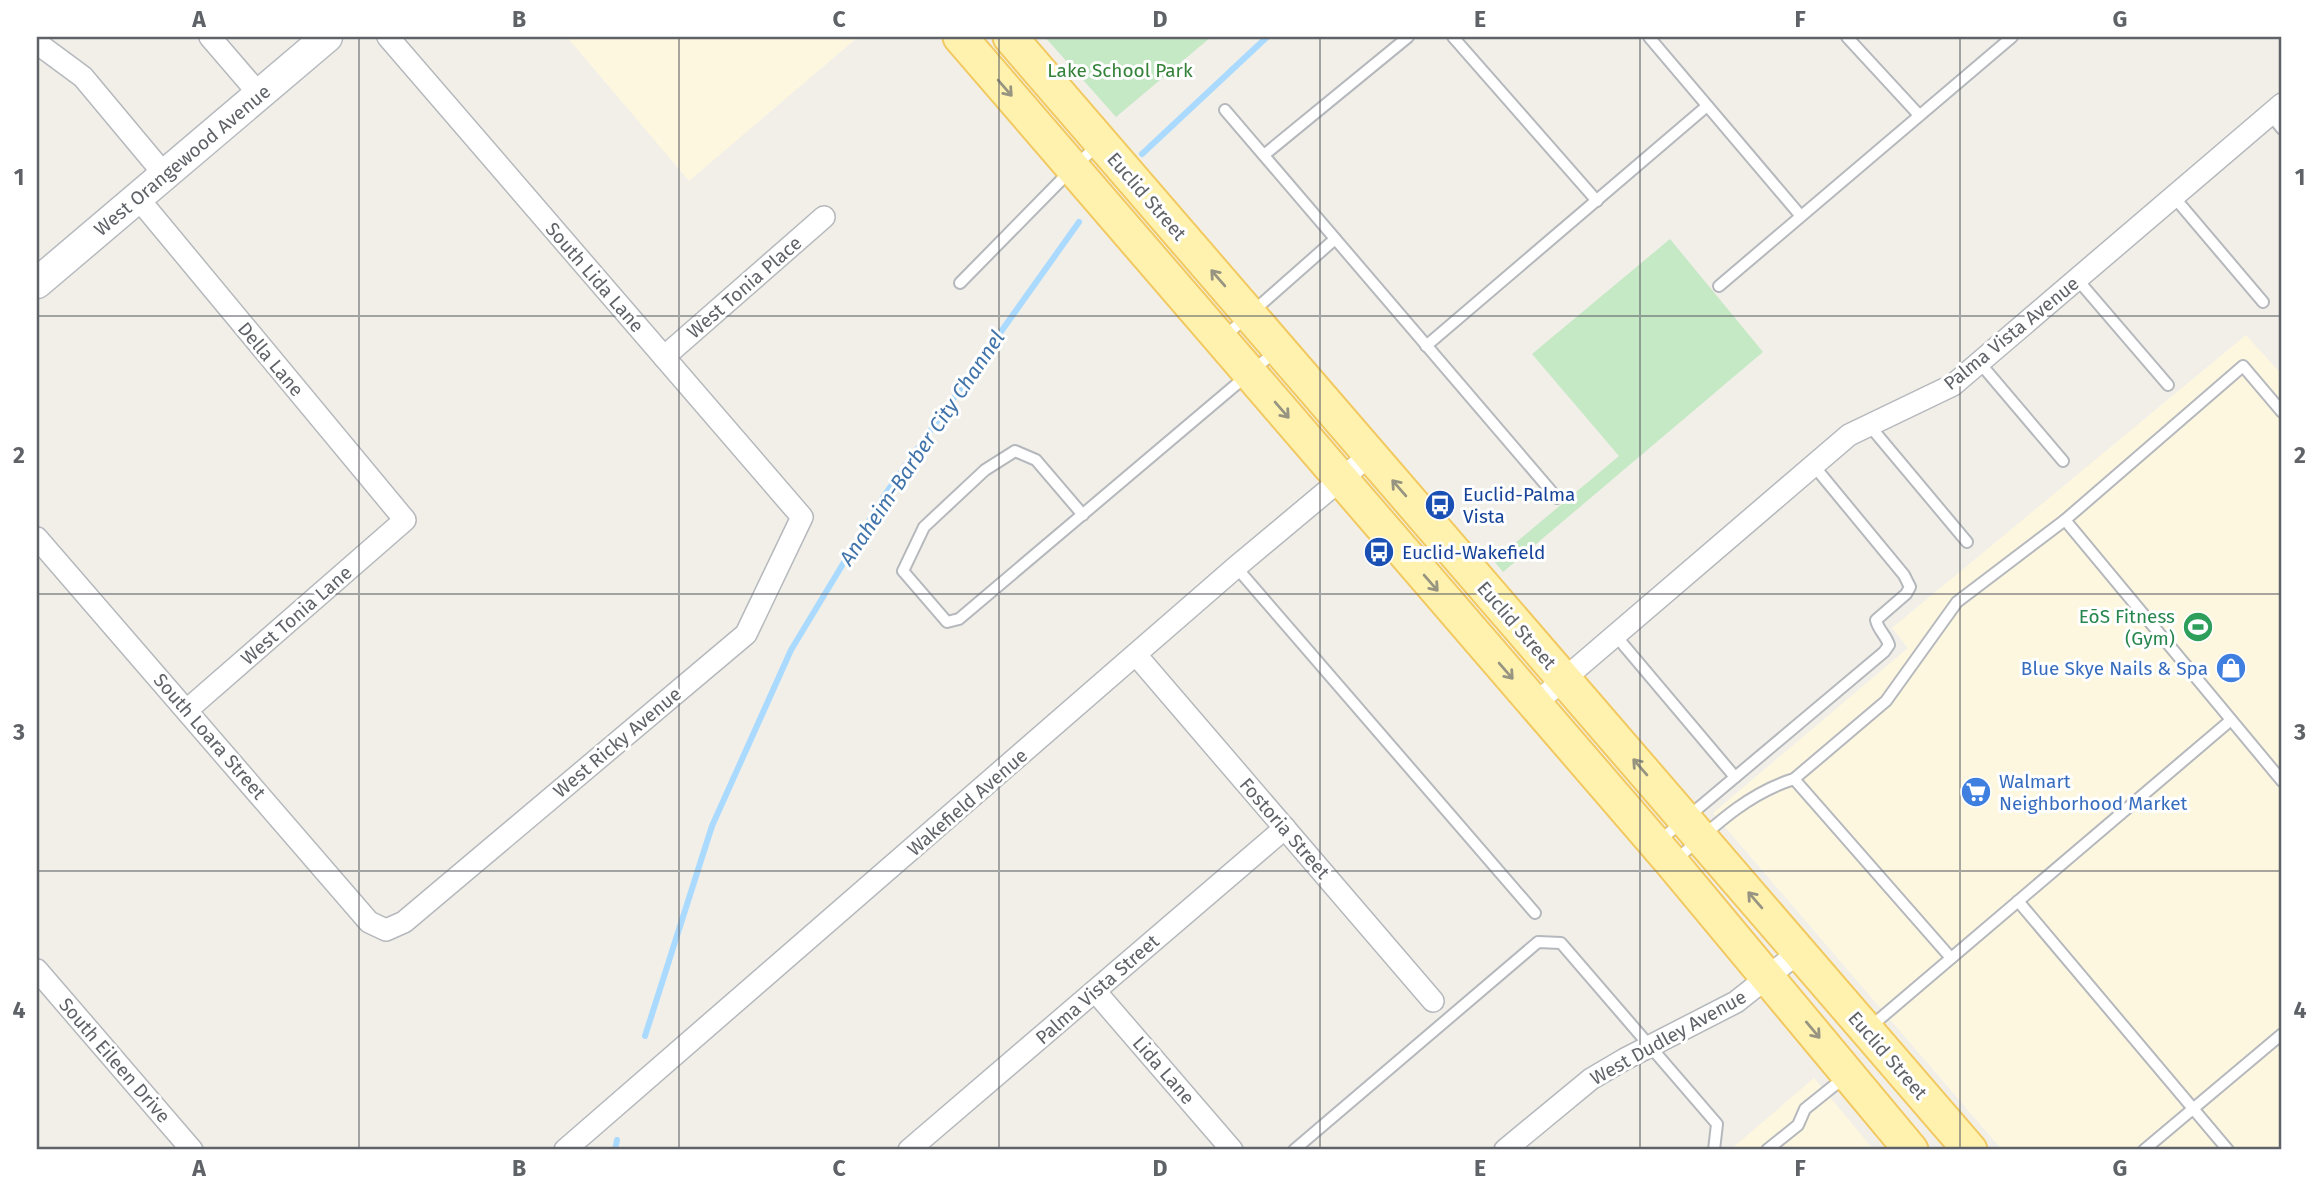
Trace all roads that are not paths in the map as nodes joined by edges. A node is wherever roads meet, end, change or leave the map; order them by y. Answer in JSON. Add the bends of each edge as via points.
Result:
{"nodes":[{"id":1,"x":210,"y":37,"type":"edge"},
{"id":2,"x":327,"y":37,"type":"edge"},
{"id":3,"x":388,"y":37,"type":"edge"},
{"id":4,"x":960,"y":37,"type":"edge"},
{"id":5,"x":1010,"y":37,"type":"edge"},
{"id":6,"x":1408,"y":37,"type":"edge"},
{"id":7,"x":1453,"y":37,"type":"edge"},
{"id":8,"x":1649,"y":37,"type":"edge"},
{"id":9,"x":1847,"y":37,"type":"edge"},
{"id":10,"x":2011,"y":37,"type":"edge"},
{"id":11,"x":37,"y":43,"type":"edge"},
{"id":12,"x":260,"y":94,"type":"junction"},
{"id":13,"x":1707,"y":106,"type":"junction"},
{"id":14,"x":1225,"y":110,"type":"dead end"},
{"id":15,"x":1919,"y":115,"type":"junction"},
{"id":16,"x":2278,"y":116,"type":"edge"},
{"id":17,"x":1101,"y":142,"type":"junction"},
{"id":18,"x":1264,"y":155,"type":"junction"},
{"id":19,"x":1073,"y":168,"type":"junction"},
{"id":20,"x":164,"y":174,"type":"junction"},
{"id":21,"x":137,"y":197,"type":"junction"},
{"id":22,"x":2174,"y":197,"type":"junction"},
{"id":23,"x":1597,"y":201,"type":"junction"},
{"id":24,"x":1800,"y":215,"type":"junction"},
{"id":25,"x":824,"y":216,"type":"dead end"},
{"id":26,"x":1335,"y":239,"type":"junction"},
{"id":27,"x":2077,"y":279,"type":"junction"},
{"id":28,"x":37,"y":283,"type":"edge"},
{"id":29,"x":960,"y":283,"type":"dead end"},
{"id":30,"x":1719,"y":286,"type":"dead end"},
{"id":31,"x":2263,"y":302,"type":"dead end"},
{"id":32,"x":1249,"y":314,"type":"junction"},
{"id":33,"x":1222,"y":340,"type":"junction"},
{"id":34,"x":1426,"y":346,"type":"junction"},
{"id":35,"x":1279,"y":348,"type":"junction"},
{"id":36,"x":664,"y":357,"type":"junction"},
{"id":37,"x":1979,"y":362,"type":"junction"},
{"id":38,"x":1250,"y":373,"type":"junction"},
{"id":39,"x":2168,"y":385,"type":"dead end"},
{"id":40,"x":2282,"y":412,"type":"edge"},
{"id":41,"x":1869,"y":425,"type":"junction"},
{"id":42,"x":1370,"y":455,"type":"junction"},
{"id":43,"x":2063,"y":461,"type":"dead end"},
{"id":44,"x":1814,"y":466,"type":"junction"},
{"id":45,"x":1342,"y":479,"type":"junction"},
{"id":46,"x":1557,"y":498,"type":"dead end"},
{"id":47,"x":1083,"y":515,"type":"junction"},
{"id":48,"x":802,"y":517,"type":"joint"},
{"id":49,"x":405,"y":520,"type":"joint"},
{"id":50,"x":2065,"y":520,"type":"junction"},
{"id":51,"x":37,"y":538,"type":"edge"},
{"id":52,"x":1967,"y":542,"type":"dead end"},
{"id":53,"x":1236,"y":567,"type":"junction"},
{"id":54,"x":1616,"y":636,"type":"junction"},
{"id":55,"x":1137,"y":656,"type":"junction"},
{"id":56,"x":1564,"y":680,"type":"junction"},
{"id":57,"x":1535,"y":704,"type":"junction"},
{"id":58,"x":187,"y":710,"type":"junction"},
{"id":59,"x":2231,"y":720,"type":"junction"},
{"id":60,"x":1735,"y":777,"type":"junction"},
{"id":61,"x":1794,"y":779,"type":"junction"},
{"id":62,"x":2282,"y":781,"type":"edge"},
{"id":63,"x":1285,"y":828,"type":"junction"},
{"id":64,"x":1692,"y":828,"type":"junction"},
{"id":65,"x":1664,"y":853,"type":"junction"},
{"id":66,"x":2018,"y":901,"type":"junction"},
{"id":67,"x":1535,"y":913,"type":"dead end"},
{"id":68,"x":386,"y":930,"type":"joint"},
{"id":69,"x":1799,"y":952,"type":"junction"},
{"id":70,"x":1951,"y":958,"type":"junction"},
{"id":71,"x":37,"y":970,"type":"edge"},
{"id":72,"x":1769,"y":978,"type":"junction"},
{"id":73,"x":1095,"y":990,"type":"junction"},
{"id":74,"x":1433,"y":1001,"type":"dead end"},
{"id":75,"x":1867,"y":1030,"type":"junction"},
{"id":76,"x":2282,"y":1034,"type":"edge"},
{"id":77,"x":1648,"y":1047,"type":"junction"},
{"id":78,"x":1849,"y":1073,"type":"junction"},
{"id":79,"x":2193,"y":1109,"type":"junction"},
{"id":80,"x":573,"y":1143,"type":"edge"},
{"id":81,"x":180,"y":1146,"type":"edge"},
{"id":82,"x":909,"y":1150,"type":"edge"},
{"id":83,"x":1232,"y":1150,"type":"edge"},
{"id":84,"x":1294,"y":1150,"type":"edge"},
{"id":85,"x":1506,"y":1150,"type":"edge"},
{"id":86,"x":1714,"y":1150,"type":"edge"},
{"id":87,"x":1768,"y":1150,"type":"edge"},
{"id":88,"x":1912,"y":1150,"type":"edge"},
{"id":89,"x":1970,"y":1150,"type":"edge"},
{"id":90,"x":2144,"y":1150,"type":"edge"},
{"id":91,"x":2228,"y":1150,"type":"edge"}],
"edges":[{"from":1,"to":12,"type":"street"},
{"from":2,"to":12,"type":"main road","name":"West Orangewood Avenue"},
{"from":3,"to":36,"type":"street","name":"South Lida Lane"},
{"from":4,"to":19,"type":"main road","name":"Euclid Street","one_way":true},
{"from":5,"to":17,"type":"main road","name":"Euclid Street"},
{"from":6,"to":18,"type":"lane"},
{"from":7,"to":23,"type":"lane"},
{"from":8,"to":13,"type":"lane"},
{"from":9,"to":15,"type":"lane"},
{"from":10,"to":15,"type":"lane"},
{"from":11,"to":20,"type":"street","via":[[83,77]]},
{"from":12,"to":20,"type":"main road","name":"West Orangewood Avenue"},
{"from":13,"to":23,"type":"lane"},
{"from":13,"to":24,"type":"lane"},
{"from":14,"to":18,"type":"lane"},
{"from":15,"to":24,"type":"lane"},
{"from":16,"to":22,"type":"street","name":"Palma Vista Avenue"},
{"from":17,"to":19,"type":"lane"},
{"from":32,"to":17,"type":"main road","name":"Euclid Street","one_way":true},
{"from":18,"to":26,"type":"lane"},
{"from":19,"to":29,"type":"lane"},
{"from":19,"to":33,"type":"main road","name":"Euclid Street"},
{"from":20,"to":21,"type":"main road","name":"West Orangewood Avenue"},
{"from":21,"to":28,"type":"main road","name":"West Orangewood Avenue"},
{"from":21,"to":49,"type":"street","name":"Della Lane"},
{"from":22,"to":27,"type":"street","name":"Palma Vista Avenue"},
{"from":22,"to":31,"type":"lane"},
{"from":23,"to":34,"type":"lane"},
{"from":24,"to":30,"type":"lane"},
{"from":25,"to":36,"type":"street","name":"West Tonia Place"},
{"from":26,"to":32,"type":"lane"},
{"from":26,"to":34,"type":"lane"},
{"from":27,"to":37,"type":"street","name":"Palma Vista Avenue"},
{"from":27,"to":39,"type":"lane"},
{"from":32,"to":33,"type":"lane"},
{"from":32,"to":35,"type":"main road","name":"Euclid Street"},
{"from":33,"to":38,"type":"main road","name":"Euclid Street"},
{"from":34,"to":46,"type":"lane"},
{"from":35,"to":38,"type":"lane"},
{"from":35,"to":42,"type":"main road","name":"Euclid Street"},
{"from":36,"to":48,"type":"street","name":"South Lida Lane"},
{"from":37,"to":41,"type":"street","name":"Palma Vista Avenue","via":[[1953,385]]},
{"from":37,"to":43,"type":"lane"},
{"from":38,"to":45,"type":"main road","name":"Euclid Street","one_way":true},
{"from":38,"to":47,"type":"lane"},
{"from":40,"to":50,"type":"lane","via":[[2243,366]]},
{"from":41,"to":44,"type":"street","name":"Palma Vista Avenue","via":[[1849,435]]},
{"from":41,"to":52,"type":"lane"},
{"from":42,"to":45,"type":"street","name":"Wakefield Avenue"},
{"from":56,"to":42,"type":"main road","name":"Euclid Street","one_way":true},
{"from":44,"to":54,"type":"street","name":"Palma Vista Avenue"},
{"from":44,"to":60,"type":"lane","via":[[1905,575],[1910,587],[1876,620],[1889,645],[1885,652]]},
{"from":45,"to":53,"type":"street","name":"Wakefield Avenue"},
{"from":45,"to":57,"type":"main road","name":"Euclid Street","one_way":true},
{"from":47,"to":47,"type":"lane","via":[[1036,460],[1015,451],[985,470],[924,527],[903,571],[947,622],[958,619]]},
{"from":48,"to":68,"type":"street","name":"West Ricky Avenue","via":[[746,634],[404,922]]},
{"from":49,"to":58,"type":"street","name":"West Tonia Lane"},
{"from":50,"to":59,"type":"lane"},
{"from":50,"to":61,"type":"lane","via":[[1956,602],[1886,701]]},
{"from":51,"to":58,"type":"street","name":"South Loara Street"},
{"from":53,"to":55,"type":"street","name":"Wakefield Avenue"},
{"from":53,"to":67,"type":"lane"},
{"from":54,"to":56,"type":"street","name":"Palma Vista Avenue"},
{"from":54,"to":60,"type":"lane"},
{"from":55,"to":63,"type":"street","name":"Fostoria Street"},
{"from":55,"to":80,"type":"street","name":"Wakefield Avenue"},
{"from":56,"to":57,"type":"street","name":"Palma Vista Avenue"},
{"from":64,"to":56,"type":"main road","name":"Euclid Street","one_way":true},
{"from":57,"to":65,"type":"main road","name":"Euclid Street"},
{"from":58,"to":68,"type":"street","name":"South Loara Street","via":[[369,922]]},
{"from":59,"to":62,"type":"lane"},
{"from":59,"to":66,"type":"lane"},
{"from":60,"to":64,"type":"lane"},
{"from":61,"to":64,"type":"lane"},
{"from":61,"to":70,"type":"lane"},
{"from":63,"to":73,"type":"street","name":"Palma Vista Street"},
{"from":63,"to":74,"type":"street","name":"Fostoria Street"},
{"from":64,"to":65,"type":"lane"},
{"from":64,"to":65,"type":"lane"},
{"from":69,"to":64,"type":"main road","name":"Euclid Street","one_way":true},
{"from":65,"to":72,"type":"main road","name":"Euclid Street"},
{"from":66,"to":70,"type":"lane"},
{"from":66,"to":79,"type":"lane"},
{"from":69,"to":72,"type":"street","name":"West Dudley Avenue"},
{"from":69,"to":75,"type":"main road","name":"Euclid Street"},
{"from":70,"to":75,"type":"lane"},
{"from":71,"to":81,"type":"street","name":"South Eileen Drive"},
{"from":72,"to":77,"type":"street","name":"West Dudley Avenue","via":[[1711,1017]]},
{"from":72,"to":78,"type":"main road","name":"Euclid Street","one_way":true},
{"from":73,"to":82,"type":"street","name":"Palma Vista Street"},
{"from":73,"to":83,"type":"street","name":"Lida Lane"},
{"from":75,"to":89,"type":"main road","name":"Euclid Street"},
{"from":76,"to":79,"type":"lane"},
{"from":77,"to":84,"type":"lane","via":[[1561,943],[1538,942]]},
{"from":77,"to":85,"type":"street","name":"West Dudley Avenue","via":[[1591,1079]]},
{"from":77,"to":86,"type":"lane","via":[[1717,1124]]},
{"from":78,"to":87,"type":"lane","via":[[1805,1109],[1798,1125]]},
{"from":78,"to":88,"type":"main road","name":"Euclid Street"},
{"from":79,"to":90,"type":"lane"},
{"from":79,"to":91,"type":"lane"}]}
